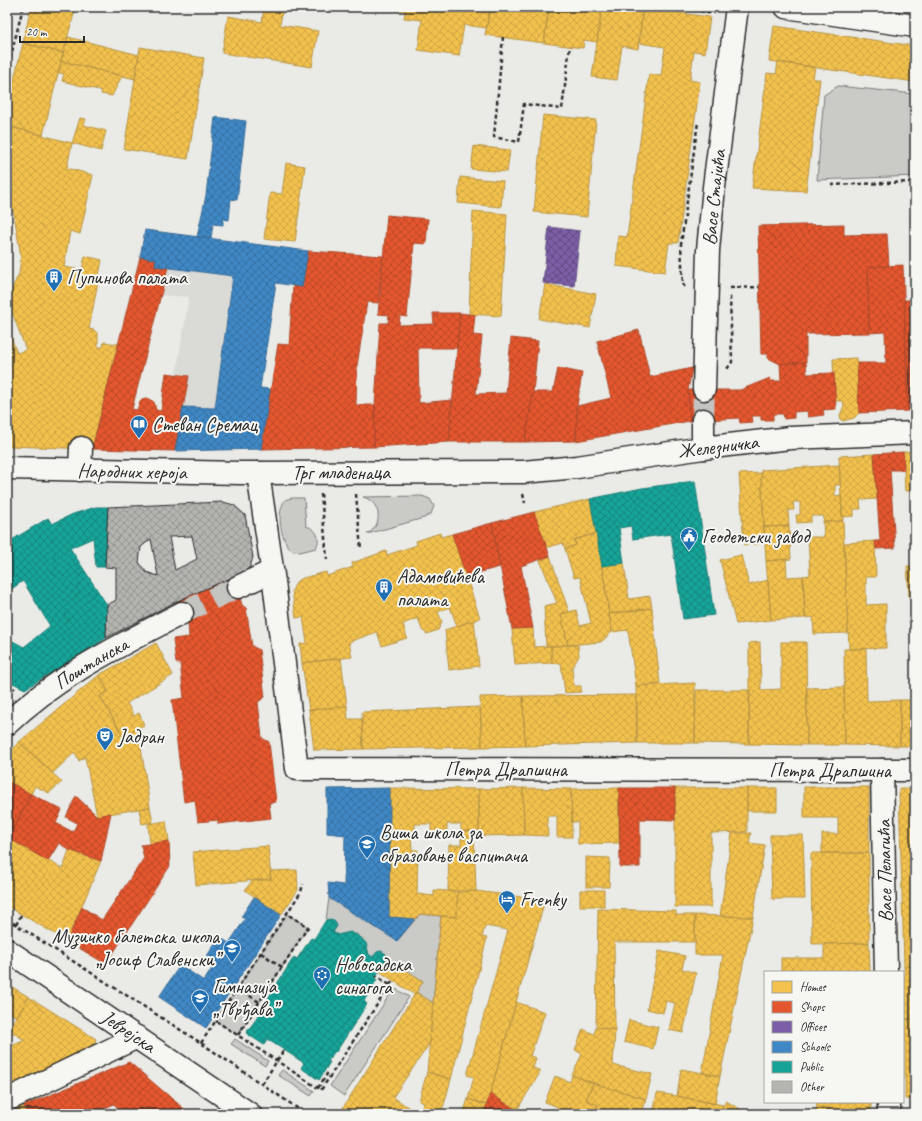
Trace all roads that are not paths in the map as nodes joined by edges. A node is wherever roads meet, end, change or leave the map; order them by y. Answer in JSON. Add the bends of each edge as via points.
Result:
{"nodes":[{"id":1,"x":737,"y":7,"type":"edge"},
{"id":2,"x":786,"y":7,"type":"edge"},
{"id":3,"x":915,"y":26,"type":"edge"},
{"id":4,"x":704,"y":389,"type":"tunnel mouth"},
{"id":5,"x":703,"y":420,"type":"tunnel mouth"},
{"id":6,"x":915,"y":433,"type":"edge"},
{"id":7,"x":81,"y":448,"type":"dead end"},
{"id":8,"x":703,"y":448,"type":"junction"},
{"id":9,"x":7,"y":468,"type":"edge"},
{"id":10,"x":80,"y":470,"type":"junction"},
{"id":11,"x":523,"y":472,"type":"joint"},
{"id":12,"x":258,"y":473,"type":"junction"},
{"id":13,"x":272,"y":571,"type":"junction"},
{"id":14,"x":238,"y":587,"type":"tunnel mouth"},
{"id":15,"x":182,"y":613,"type":"tunnel mouth"},
{"id":16,"x":7,"y":724,"type":"edge"},
{"id":17,"x":882,"y":770,"type":"junction"},
{"id":18,"x":915,"y":770,"type":"edge"},
{"id":19,"x":7,"y":950,"type":"edge"},
{"id":20,"x":886,"y":971,"type":"edge"},
{"id":21,"x":137,"y":1037,"type":"junction"},
{"id":22,"x":7,"y":1100,"type":"edge"},
{"id":23,"x":889,"y":1103,"type":"edge"},
{"id":24,"x":250,"y":1114,"type":"edge"},
{"id":25,"x":889,"y":1114,"type":"edge"}],
"edges":[{"from":1,"to":4,"type":"street","name":"Васе Стајића","via":[[708,243]]},
{"from":2,"to":3,"type":"street"},
{"from":5,"to":8,"type":"street"},
{"from":6,"to":8,"type":"street","name":"Железничка","via":[[790,438]]},
{"from":7,"to":10,"type":"street"},
{"from":8,"to":11,"type":"street","name":"Железничка","via":[[577,467]]},
{"from":9,"to":10,"type":"street","name":"Народних хероја"},
{"from":10,"to":12,"type":"street","name":"Народних хероја"},
{"from":11,"to":12,"type":"street","name":"Трг младенаца"},
{"from":12,"to":13,"type":"street"},
{"from":13,"to":14,"type":"street"},
{"from":13,"to":17,"type":"street","name":"Петра Драпшина","via":[[297,769]]},
{"from":15,"to":16,"type":"street","name":"Поштанска","via":[[89,662],[35,699]]},
{"from":17,"to":18,"type":"street","name":"Петра Драпшина"},
{"from":17,"to":20,"type":"street","name":"Васе Пелагића"},
{"from":19,"to":21,"type":"street","name":"Јеврејска"},
{"from":21,"to":22,"type":"street"},
{"from":21,"to":24,"type":"street","name":"Јеврејска"},
{"from":23,"to":25,"type":"street"}]}
